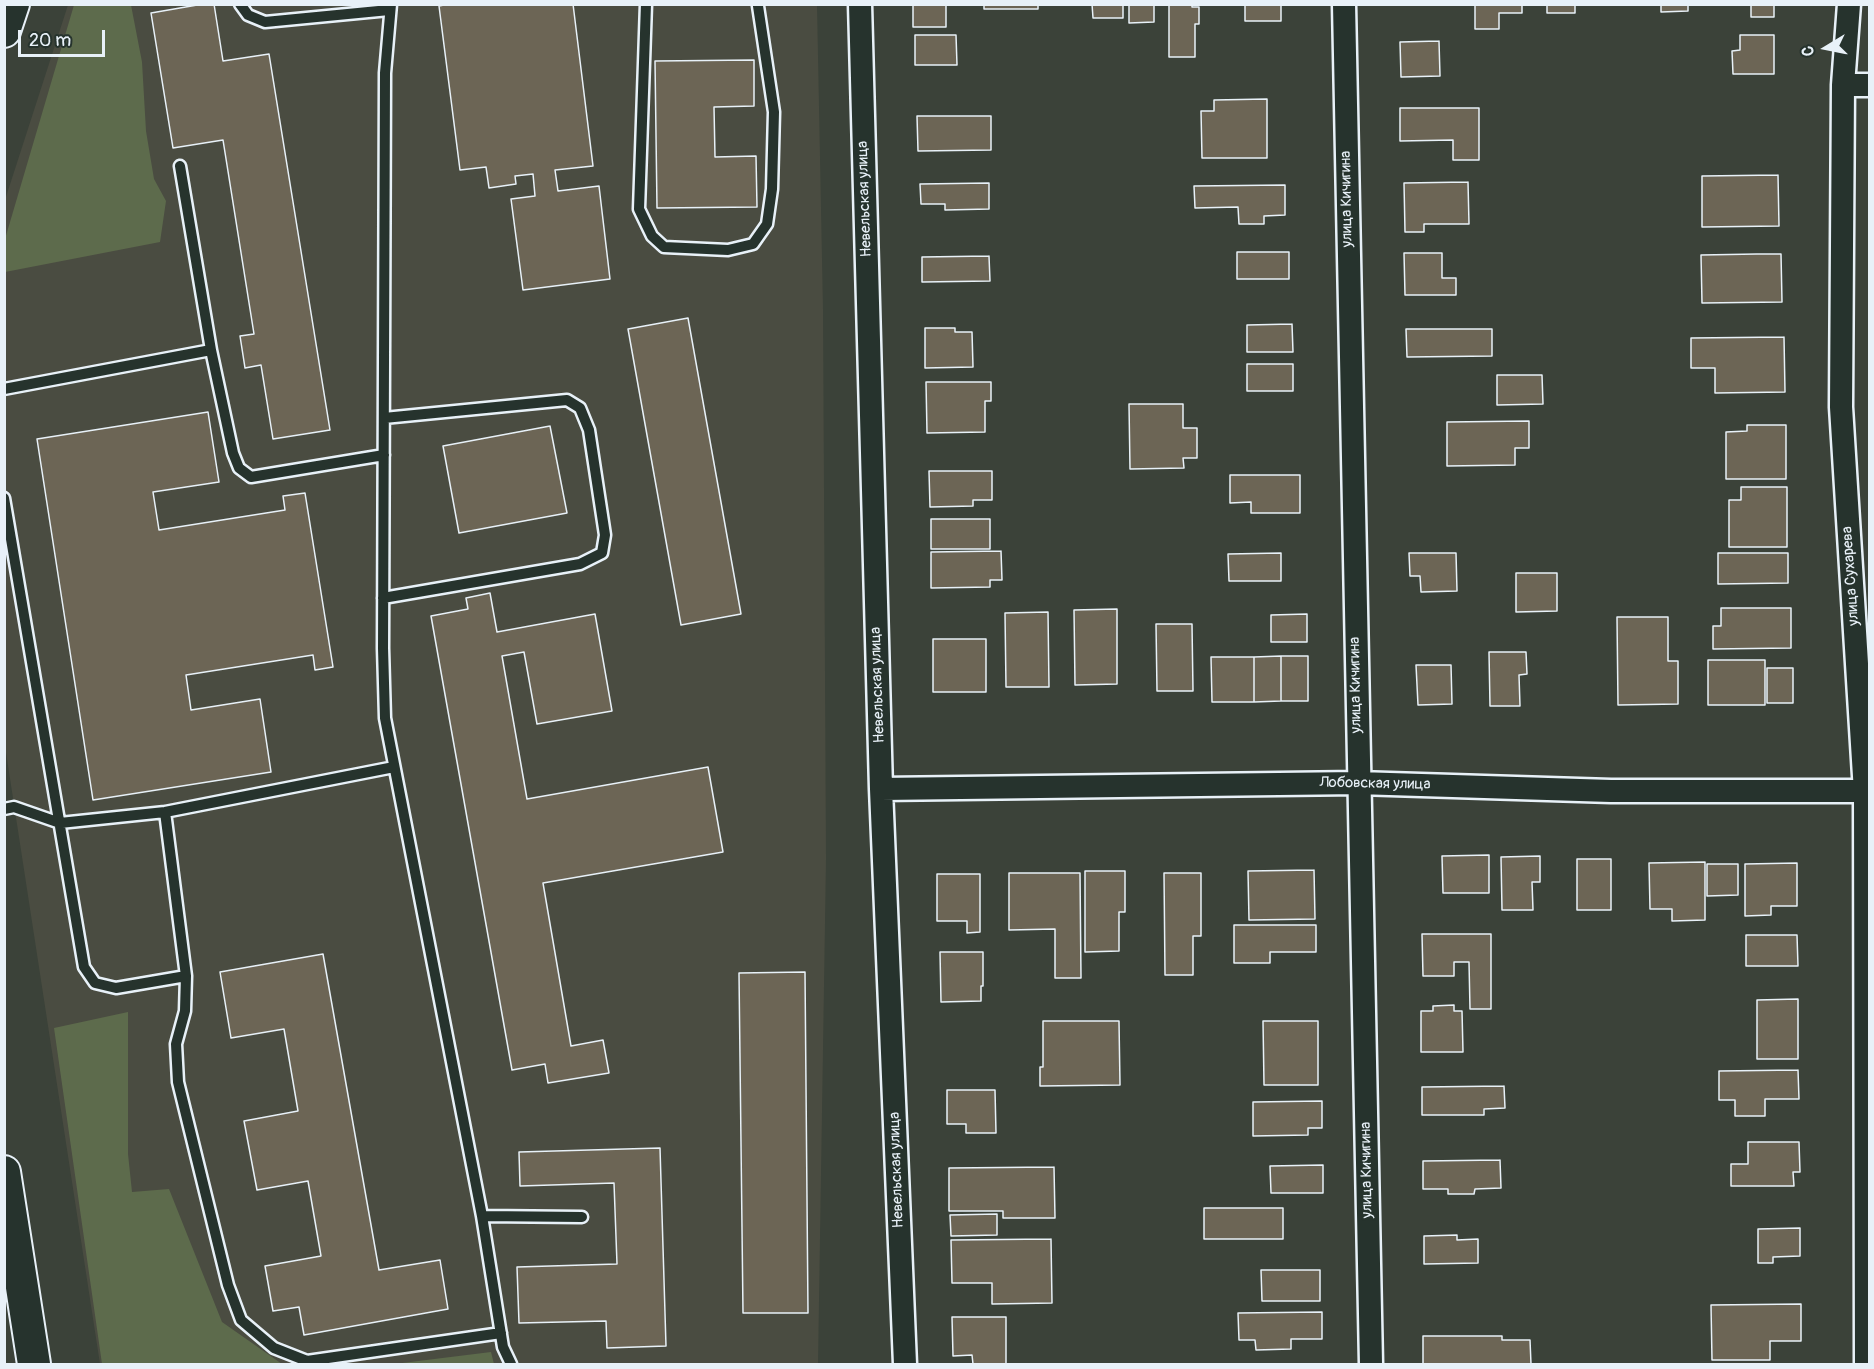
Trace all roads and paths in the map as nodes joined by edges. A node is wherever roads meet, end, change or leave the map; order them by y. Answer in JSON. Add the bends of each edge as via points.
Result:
{"nodes":[{"id":1,"x":13,"y":4,"type":"edge"},
{"id":2,"x":240,"y":4,"type":"edge"},
{"id":3,"x":646,"y":4,"type":"edge"},
{"id":4,"x":860,"y":4,"type":"edge"},
{"id":5,"x":1344,"y":4,"type":"edge"},
{"id":6,"x":1849,"y":4,"type":"edge"},
{"id":7,"x":758,"y":6,"type":"dead end"},
{"id":8,"x":390,"y":7,"type":"edge"},
{"id":9,"x":4,"y":31,"type":"edge"},
{"id":10,"x":1843,"y":85,"type":"junction"},
{"id":11,"x":1869,"y":85,"type":"edge"},
{"id":12,"x":180,"y":166,"type":"dead end"},
{"id":13,"x":211,"y":350,"type":"junction"},
{"id":14,"x":4,"y":389,"type":"edge"},
{"id":15,"x":384,"y":418,"type":"junction"},
{"id":16,"x":384,"y":455,"type":"junction"},
{"id":17,"x":4,"y":498,"type":"edge"},
{"id":18,"x":383,"y":598,"type":"junction"},
{"id":19,"x":394,"y":767,"type":"junction"},
{"id":20,"x":1358,"y":783,"type":"junction"},
{"id":21,"x":881,"y":789,"type":"junction"},
{"id":22,"x":1867,"y":791,"type":"edge"},
{"id":23,"x":4,"y":809,"type":"edge"},
{"id":24,"x":165,"y":812,"type":"junction"},
{"id":25,"x":60,"y":823,"type":"junction"},
{"id":26,"x":186,"y":975,"type":"junction"},
{"id":27,"x":4,"y":1172,"type":"edge"},
{"id":28,"x":482,"y":1216,"type":"junction"},
{"id":29,"x":582,"y":1217,"type":"dead end"},
{"id":30,"x":501,"y":1333,"type":"junction"},
{"id":31,"x":34,"y":1365,"type":"edge"},
{"id":32,"x":511,"y":1365,"type":"edge"},
{"id":33,"x":905,"y":1365,"type":"edge"},
{"id":34,"x":1371,"y":1365,"type":"edge"},
{"id":35,"x":1866,"y":1365,"type":"edge"}],
"edges":[{"from":1,"to":9,"type":"main road"},
{"from":2,"to":8,"type":"lane","via":[[248,15],[265,22]]},
{"from":3,"to":7,"type":"lane","via":[[639,209],[652,236],[664,248],[728,250],[753,244],[767,224],[772,189],[774,112]]},
{"from":4,"to":21,"type":"street","name":"Невельская улица"},
{"from":5,"to":20,"type":"street","name":"улица Кичигина"},
{"from":6,"to":10,"type":"street","name":"улица Сухарева"},
{"from":8,"to":15,"type":"lane","via":[[385,73]]},
{"from":10,"to":11,"type":"street"},
{"from":10,"to":22,"type":"street","name":"улица Сухарева","via":[[1841,406]]},
{"from":12,"to":13,"type":"lane"},
{"from":13,"to":14,"type":"lane"},
{"from":13,"to":16,"type":"lane","via":[[233,453],[239,468],[250,477]]},
{"from":15,"to":16,"type":"lane"},
{"from":15,"to":18,"type":"lane","via":[[567,400],[580,408],[588,430],[605,535],[602,553],[580,564]]},
{"from":16,"to":18,"type":"lane"},
{"from":17,"to":25,"type":"lane"},
{"from":18,"to":19,"type":"lane","via":[[385,718]]},
{"from":19,"to":24,"type":"lane"},
{"from":19,"to":28,"type":"lane"},
{"from":20,"to":21,"type":"street","name":"Лобовская улица"},
{"from":20,"to":22,"type":"street","name":"Лобовская улица","via":[[1611,791]]},
{"from":20,"to":34,"type":"street","name":"улица Кичигина"},
{"from":21,"to":33,"type":"street","name":"Невельская улица"},
{"from":22,"to":35,"type":"street","name":"улица Сухарева"},
{"from":23,"to":25,"type":"lane","via":[[14,807]]},
{"from":24,"to":25,"type":"lane"},
{"from":24,"to":26,"type":"lane"},
{"from":25,"to":26,"type":"lane","via":[[84,967],[95,983],[116,988]]},
{"from":26,"to":30,"type":"lane","via":[[186,1011],[176,1044],[178,1082],[228,1285],[242,1320],[274,1348],[307,1361]]},
{"from":27,"to":31,"type":"main road"},
{"from":28,"to":29,"type":"lane"},
{"from":28,"to":30,"type":"lane"},
{"from":30,"to":32,"type":"lane"}]}
